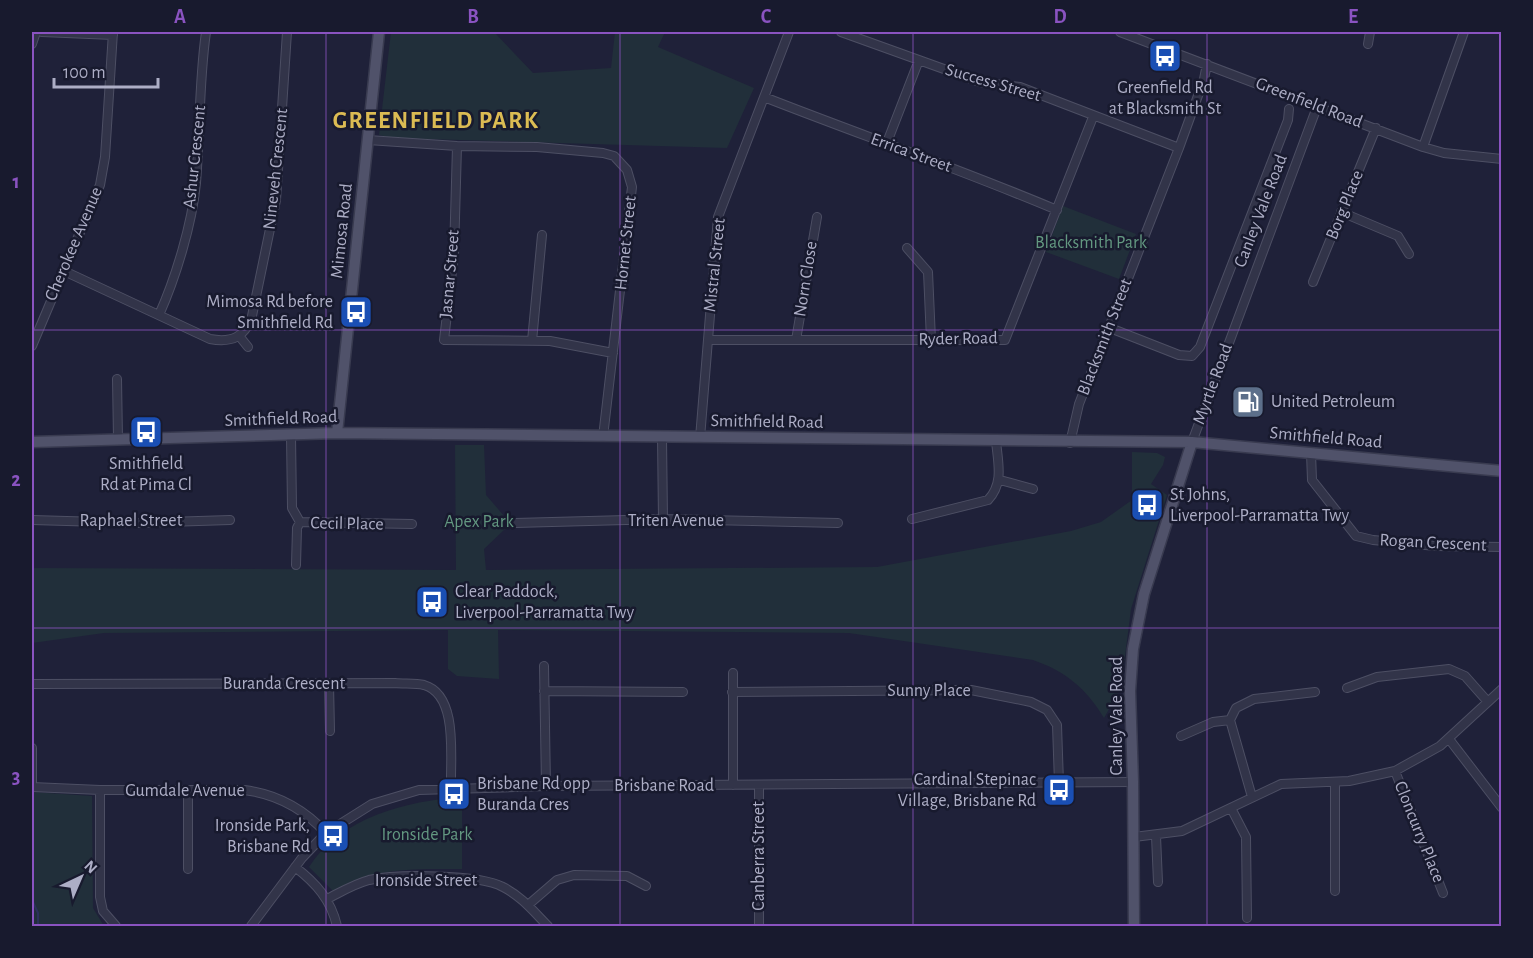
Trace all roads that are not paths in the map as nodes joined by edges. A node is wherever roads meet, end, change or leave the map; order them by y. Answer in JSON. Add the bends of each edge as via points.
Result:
{"nodes":[{"id":1,"x":36,"y":32,"type":"edge"},
{"id":2,"x":42,"y":32,"type":"edge"},
{"id":3,"x":206,"y":32,"type":"edge"},
{"id":4,"x":287,"y":32,"type":"edge"},
{"id":5,"x":379,"y":32,"type":"edge"},
{"id":6,"x":789,"y":32,"type":"edge"},
{"id":7,"x":841,"y":32,"type":"edge"},
{"id":8,"x":1120,"y":32,"type":"edge"},
{"id":9,"x":1370,"y":32,"type":"edge"},
{"id":10,"x":1464,"y":32,"type":"edge"},
{"id":11,"x":113,"y":33,"type":"edge"},
{"id":12,"x":32,"y":44,"type":"edge"},
{"id":13,"x":1368,"y":44,"type":"dead end"},
{"id":14,"x":919,"y":60,"type":"junction"},
{"id":15,"x":1207,"y":64,"type":"junction"},
{"id":16,"x":764,"y":97,"type":"junction"},
{"id":17,"x":1317,"y":107,"type":"junction"},
{"id":18,"x":1288,"y":109,"type":"dead end"},
{"id":19,"x":1093,"y":117,"type":"junction"},
{"id":20,"x":1376,"y":128,"type":"junction"},
{"id":21,"x":368,"y":140,"type":"junction"},
{"id":22,"x":886,"y":145,"type":"junction"},
{"id":23,"x":457,"y":146,"type":"junction"},
{"id":24,"x":1423,"y":147,"type":"junction"},
{"id":25,"x":1179,"y":148,"type":"junction"},
{"id":26,"x":1502,"y":159,"type":"edge"},
{"id":27,"x":1057,"y":210,"type":"junction"},
{"id":28,"x":1341,"y":212,"type":"junction"},
{"id":29,"x":817,"y":217,"type":"dead end"},
{"id":30,"x":542,"y":235,"type":"dead end"},
{"id":31,"x":907,"y":248,"type":"dead end"},
{"id":32,"x":1409,"y":254,"type":"dead end"},
{"id":33,"x":64,"y":271,"type":"junction"},
{"id":34,"x":1313,"y":282,"type":"dead end"},
{"id":35,"x":159,"y":315,"type":"junction"},
{"id":36,"x":1234,"y":325,"type":"joint"},
{"id":37,"x":1110,"y":328,"type":"junction"},
{"id":38,"x":240,"y":337,"type":"junction"},
{"id":39,"x":708,"y":340,"type":"junction"},
{"id":40,"x":796,"y":340,"type":"junction"},
{"id":41,"x":932,"y":340,"type":"junction"},
{"id":42,"x":532,"y":341,"type":"junction"},
{"id":43,"x":32,"y":346,"type":"edge"},
{"id":44,"x":248,"y":347,"type":"dead end"},
{"id":45,"x":613,"y":352,"type":"junction"},
{"id":46,"x":117,"y":379,"type":"dead end"},
{"id":47,"x":337,"y":433,"type":"junction"},
{"id":48,"x":291,"y":435,"type":"junction"},
{"id":49,"x":603,"y":437,"type":"junction"},
{"id":50,"x":662,"y":438,"type":"junction"},
{"id":51,"x":700,"y":438,"type":"junction"},
{"id":52,"x":118,"y":439,"type":"junction"},
{"id":53,"x":996,"y":441,"type":"junction"},
{"id":54,"x":32,"y":442,"type":"edge"},
{"id":55,"x":1192,"y":442,"type":"junction"},
{"id":56,"x":1070,"y":443,"type":"junction"},
{"id":57,"x":1311,"y":453,"type":"junction"},
{"id":58,"x":1502,"y":471,"type":"edge"},
{"id":59,"x":1000,"y":480,"type":"junction"},
{"id":60,"x":1034,"y":489,"type":"dead end"},
{"id":61,"x":663,"y":519,"type":"junction"},
{"id":62,"x":912,"y":519,"type":"dead end"},
{"id":63,"x":32,"y":520,"type":"edge"},
{"id":64,"x":230,"y":520,"type":"dead end"},
{"id":65,"x":300,"y":522,"type":"junction"},
{"id":66,"x":515,"y":523,"type":"dead end"},
{"id":67,"x":838,"y":523,"type":"dead end"},
{"id":68,"x":412,"y":524,"type":"dead end"},
{"id":69,"x":1502,"y":547,"type":"edge"},
{"id":70,"x":296,"y":565,"type":"dead end"},
{"id":71,"x":544,"y":666,"type":"dead end"},
{"id":72,"x":733,"y":673,"type":"dead end"},
{"id":73,"x":32,"y":684,"type":"edge"},
{"id":74,"x":329,"y":684,"type":"junction"},
{"id":75,"x":1347,"y":688,"type":"dead end"},
{"id":76,"x":1502,"y":689,"type":"edge"},
{"id":77,"x":544,"y":691,"type":"junction"},
{"id":78,"x":683,"y":692,"type":"dead end"},
{"id":79,"x":732,"y":692,"type":"junction"},
{"id":80,"x":1315,"y":692,"type":"dead end"},
{"id":81,"x":1488,"y":702,"type":"junction"},
{"id":82,"x":1230,"y":720,"type":"junction"},
{"id":83,"x":330,"y":731,"type":"dead end"},
{"id":84,"x":1181,"y":736,"type":"dead end"},
{"id":85,"x":1449,"y":739,"type":"junction"},
{"id":86,"x":32,"y":748,"type":"edge"},
{"id":87,"x":1395,"y":771,"type":"junction"},
{"id":88,"x":1133,"y":782,"type":"junction"},
{"id":89,"x":1335,"y":782,"type":"junction"},
{"id":90,"x":1059,"y":783,"type":"junction"},
{"id":91,"x":733,"y":785,"type":"junction"},
{"id":92,"x":546,"y":786,"type":"junction"},
{"id":93,"x":759,"y":786,"type":"junction"},
{"id":94,"x":32,"y":787,"type":"edge"},
{"id":95,"x":451,"y":788,"type":"junction"},
{"id":96,"x":100,"y":790,"type":"junction"},
{"id":97,"x":188,"y":790,"type":"junction"},
{"id":98,"x":1252,"y":797,"type":"junction"},
{"id":99,"x":1232,"y":808,"type":"junction"},
{"id":100,"x":1502,"y":808,"type":"edge"},
{"id":101,"x":326,"y":833,"type":"junction"},
{"id":102,"x":1156,"y":836,"type":"junction"},
{"id":103,"x":1134,"y":837,"type":"junction"},
{"id":104,"x":295,"y":867,"type":"junction"},
{"id":105,"x":188,"y":869,"type":"dead end"},
{"id":106,"x":1158,"y":882,"type":"dead end"},
{"id":107,"x":646,"y":886,"type":"dead end"},
{"id":108,"x":1335,"y":891,"type":"dead end"},
{"id":109,"x":1443,"y":893,"type":"dead end"},
{"id":110,"x":327,"y":899,"type":"junction"},
{"id":111,"x":528,"y":905,"type":"junction"},
{"id":112,"x":1247,"y":918,"type":"dead end"},
{"id":113,"x":116,"y":927,"type":"edge"},
{"id":114,"x":251,"y":927,"type":"edge"},
{"id":115,"x":337,"y":927,"type":"edge"},
{"id":116,"x":548,"y":927,"type":"edge"},
{"id":117,"x":759,"y":927,"type":"edge"},
{"id":118,"x":1134,"y":927,"type":"edge"}],
"edges":[{"from":1,"to":12,"type":"street"},
{"from":2,"to":11,"type":"street"},
{"from":3,"to":35,"type":"street","name":"Ashur Crescent","via":[[196,185],[185,237]]},
{"from":4,"to":38,"type":"street","name":"Nineveh Crescent","via":[[276,200],[252,316]]},
{"from":5,"to":21,"type":"main road","name":"Mimosa Road"},
{"from":6,"to":16,"type":"street","name":"Mistral Street"},
{"from":7,"to":14,"type":"street","name":"Success Street"},
{"from":8,"to":15,"type":"street","name":"Greenfield Road"},
{"from":9,"to":13,"type":"street"},
{"from":10,"to":24,"type":"street"},
{"from":11,"to":33,"type":"street","name":"Cherokee Avenue","via":[[102,178]]},
{"from":14,"to":19,"type":"street","name":"Success Street","via":[[980,82],[1020,87]]},
{"from":14,"to":22,"type":"street"},
{"from":15,"to":17,"type":"street","name":"Greenfield Road"},
{"from":15,"to":25,"type":"street","name":"Blacksmith Street"},
{"from":16,"to":22,"type":"street","name":"Errica Street"},
{"from":16,"to":39,"type":"street","name":"Mistral Street","via":[[718,218]]},
{"from":17,"to":20,"type":"street","name":"Greenfield Road"},
{"from":17,"to":36,"type":"street","name":"Canley Vale Road"},
{"from":18,"to":37,"type":"street","via":[[1288,120],[1200,347],[1192,356],[1179,355]]},
{"from":19,"to":25,"type":"street","name":"Success Street"},
{"from":19,"to":27,"type":"street","name":"Ryder Road"},
{"from":20,"to":24,"type":"street","name":"Greenfield Road"},
{"from":20,"to":28,"type":"street","name":"Borg Place"},
{"from":21,"to":23,"type":"street","name":"Hornet Street"},
{"from":21,"to":47,"type":"main road","name":"Mimosa Road"},
{"from":22,"to":27,"type":"street","name":"Errica Street","via":[[985,179]]},
{"from":23,"to":42,"type":"street","name":"Jasnar Street","via":[[454,254],[444,340]]},
{"from":23,"to":45,"type":"street","name":"Hornet Street","via":[[603,153],[614,156],[627,170],[632,187]]},
{"from":24,"to":26,"type":"street","name":"Greenfield Road"},
{"from":25,"to":37,"type":"street","name":"Blacksmith Street"},
{"from":27,"to":41,"type":"street","name":"Ryder Road","via":[[1005,340]]},
{"from":28,"to":32,"type":"street","via":[[1398,236]]},
{"from":28,"to":34,"type":"street","name":"Borg Place"},
{"from":29,"to":40,"type":"street","name":"Norn Close"},
{"from":30,"to":42,"type":"street"},
{"from":31,"to":41,"type":"street","via":[[928,272]]},
{"from":33,"to":35,"type":"street"},
{"from":33,"to":43,"type":"street","name":"Cherokee Avenue"},
{"from":35,"to":38,"type":"street","via":[[210,339]]},
{"from":36,"to":55,"type":"street","name":"Myrtle Road"},
{"from":37,"to":56,"type":"street","name":"Blacksmith Street","via":[[1079,404]]},
{"from":38,"to":44,"type":"street"},
{"from":39,"to":40,"type":"street","name":"Ryder Road"},
{"from":39,"to":51,"type":"street","name":"Mistral Street"},
{"from":40,"to":41,"type":"street","name":"Ryder Road"},
{"from":42,"to":45,"type":"street","name":"Jasnar Street"},
{"from":45,"to":49,"type":"street","name":"Hornet Street"},
{"from":46,"to":52,"type":"street"},
{"from":47,"to":48,"type":"main road","name":"Smithfield Road"},
{"from":47,"to":49,"type":"main road","name":"Smithfield Road"},
{"from":48,"to":52,"type":"main road","name":"Smithfield Road"},
{"from":48,"to":65,"type":"street","name":"Cecil Place","via":[[292,508]]},
{"from":49,"to":50,"type":"main road","name":"Smithfield Road"},
{"from":50,"to":51,"type":"main road","name":"Smithfield Road"},
{"from":50,"to":61,"type":"street"},
{"from":51,"to":53,"type":"main road","name":"Smithfield Road"},
{"from":52,"to":54,"type":"main road","name":"Smithfield Road"},
{"from":53,"to":56,"type":"main road","name":"Smithfield Road"},
{"from":53,"to":59,"type":"street"},
{"from":55,"to":56,"type":"main road","name":"Smithfield Road"},
{"from":55,"to":57,"type":"main road","name":"Smithfield Road"},
{"from":55,"to":88,"type":"main road","name":"Canley Vale Road","via":[[1136,630],[1130,691]]},
{"from":57,"to":58,"type":"main road","name":"Smithfield Road"},
{"from":57,"to":69,"type":"street","name":"Rogan Crescent","via":[[1312,480],[1356,536],[1436,546]]},
{"from":59,"to":60,"type":"street"},
{"from":59,"to":62,"type":"street","via":[[988,500]]},
{"from":61,"to":66,"type":"street","name":"Triten Avenue"},
{"from":61,"to":67,"type":"street","name":"Triten Avenue"},
{"from":63,"to":64,"type":"street","name":"Raphael Street"},
{"from":65,"to":68,"type":"street","name":"Cecil Place"},
{"from":65,"to":70,"type":"street"},
{"from":71,"to":77,"type":"street"},
{"from":72,"to":79,"type":"street"},
{"from":73,"to":74,"type":"street","name":"Buranda Crescent"},
{"from":74,"to":83,"type":"street"},
{"from":74,"to":95,"type":"street","name":"Buranda Crescent","via":[[425,686],[438,694],[449,716]]},
{"from":75,"to":81,"type":"street","via":[[1377,677],[1449,669],[1465,676]]},
{"from":76,"to":81,"type":"street"},
{"from":77,"to":78,"type":"street"},
{"from":77,"to":92,"type":"street"},
{"from":79,"to":90,"type":"street","name":"Sunny Place","via":[[971,690],[1031,702],[1047,710],[1057,725]]},
{"from":79,"to":91,"type":"street"},
{"from":80,"to":82,"type":"street","via":[[1254,699],[1236,708]]},
{"from":81,"to":85,"type":"street"},
{"from":82,"to":84,"type":"street","via":[[1213,722]]},
{"from":82,"to":98,"type":"street"},
{"from":85,"to":87,"type":"street"},
{"from":85,"to":100,"type":"street"},
{"from":86,"to":94,"type":"street"},
{"from":87,"to":89,"type":"street"},
{"from":87,"to":109,"type":"street","name":"Cloncurry Place"},
{"from":88,"to":90,"type":"street","name":"Brisbane Road"},
{"from":88,"to":103,"type":"main road","name":"Canley Vale Road"},
{"from":89,"to":98,"type":"street","via":[[1281,784]]},
{"from":89,"to":108,"type":"street"},
{"from":90,"to":93,"type":"street","name":"Brisbane Road"},
{"from":91,"to":92,"type":"street","name":"Brisbane Road"},
{"from":91,"to":93,"type":"street","name":"Brisbane Road"},
{"from":92,"to":95,"type":"street","name":"Brisbane Road"},
{"from":93,"to":117,"type":"street","name":"Canberra Street"},
{"from":94,"to":96,"type":"street","name":"Gumdale Avenue"},
{"from":95,"to":101,"type":"street","name":"Brisbane Road","via":[[419,790],[385,800],[355,813]]},
{"from":96,"to":97,"type":"street","name":"Gumdale Avenue"},
{"from":96,"to":113,"type":"street","via":[[100,897],[103,911]]},
{"from":97,"to":101,"type":"street","name":"Gumdale Avenue","via":[[261,792],[294,806]]},
{"from":97,"to":105,"type":"street"},
{"from":98,"to":99,"type":"street"},
{"from":99,"to":102,"type":"street","via":[[1193,827]]},
{"from":99,"to":112,"type":"street","via":[[1246,837]]},
{"from":101,"to":104,"type":"street","name":"Brisbane Road"},
{"from":102,"to":103,"type":"street"},
{"from":102,"to":106,"type":"street"},
{"from":103,"to":118,"type":"main road","name":"Canley Vale Road"},
{"from":104,"to":110,"type":"street"},
{"from":104,"to":114,"type":"street","name":"Brisbane Road"},
{"from":107,"to":111,"type":"street","via":[[627,876],[574,875],[556,880]]},
{"from":110,"to":111,"type":"street","name":"Ironside Street","via":[[356,884],[382,878],[469,878],[502,886]]},
{"from":110,"to":115,"type":"street"},
{"from":111,"to":116,"type":"street","name":"Ironside Street"}]}
